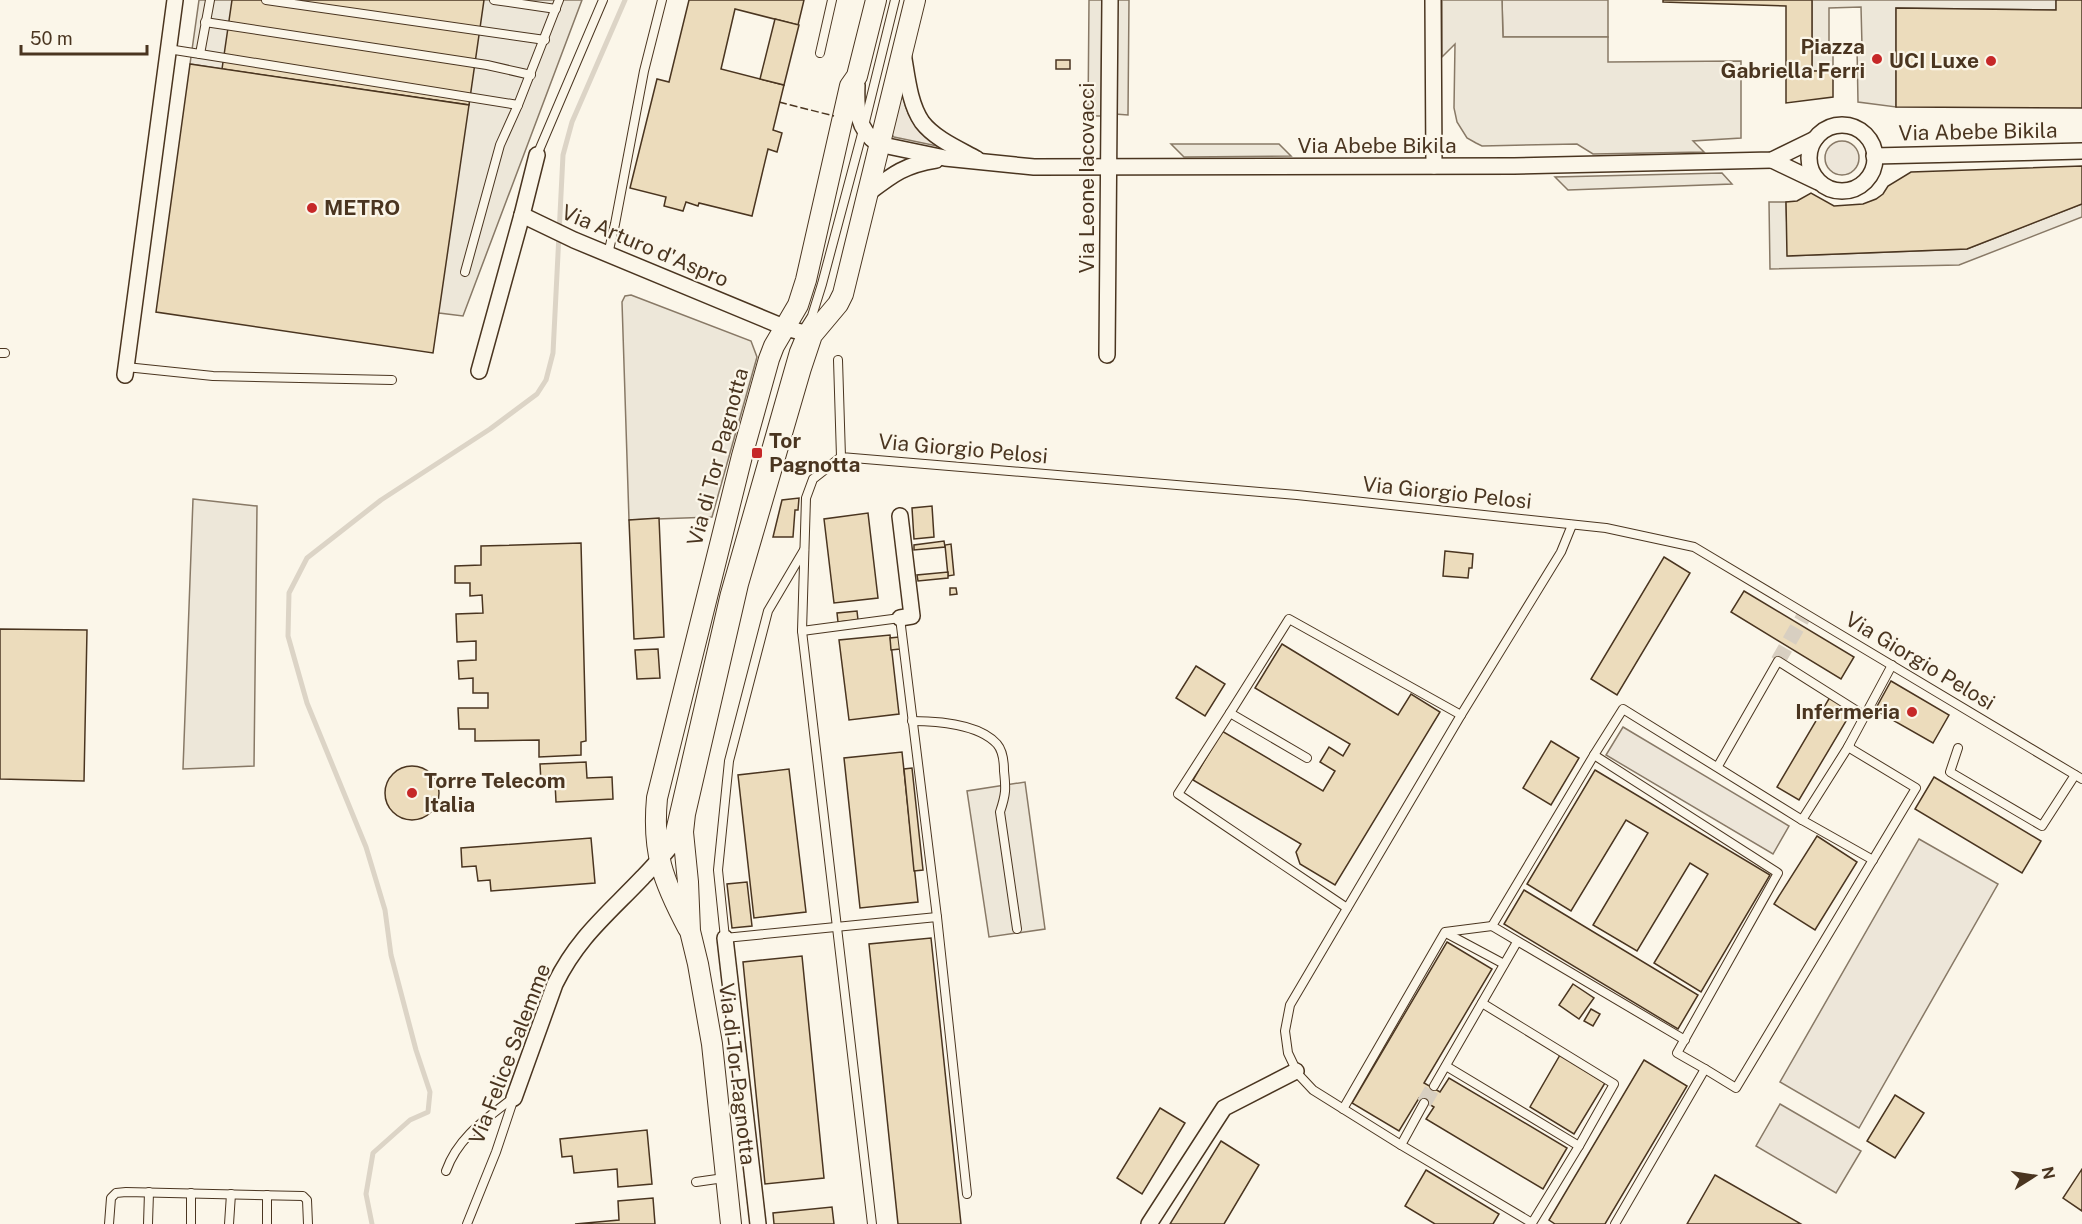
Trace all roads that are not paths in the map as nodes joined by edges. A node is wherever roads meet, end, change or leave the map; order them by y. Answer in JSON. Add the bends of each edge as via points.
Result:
{"nodes":[{"id":1,"x":175,"y":0,"type":"edge"},
{"id":2,"x":210,"y":0,"type":"edge"},
{"id":3,"x":266,"y":0,"type":"edge"},
{"id":4,"x":494,"y":0,"type":"edge"},
{"id":5,"x":559,"y":0,"type":"edge"},
{"id":6,"x":603,"y":0,"type":"edge"},
{"id":7,"x":662,"y":0,"type":"edge"},
{"id":8,"x":832,"y":0,"type":"edge"},
{"id":9,"x":876,"y":0,"type":"edge"},
{"id":10,"x":895,"y":0,"type":"edge"},
{"id":11,"x":915,"y":0,"type":"edge"},
{"id":12,"x":1110,"y":0,"type":"edge"},
{"id":13,"x":1433,"y":0,"type":"edge"},
{"id":14,"x":556,"y":9,"type":"junction"},
{"id":15,"x":205,"y":22,"type":"junction"},
{"id":16,"x":545,"y":40,"type":"junction"},
{"id":17,"x":168,"y":49,"type":"junction"},
{"id":18,"x":902,"y":50,"type":"junction"},
{"id":19,"x":820,"y":53,"type":"dead end"},
{"id":20,"x":200,"y":54,"type":"junction"},
{"id":21,"x":531,"y":75,"type":"junction"},
{"id":22,"x":857,"y":76,"type":"junction"},
{"id":23,"x":518,"y":105,"type":"junction"},
{"id":24,"x":863,"y":130,"type":"junction"},
{"id":25,"x":1815,"y":139,"type":"junction"},
{"id":26,"x":878,"y":144,"type":"junction"},
{"id":27,"x":2082,"y":151,"type":"edge"},
{"id":28,"x":537,"y":155,"type":"joint"},
{"id":29,"x":1874,"y":156,"type":"junction"},
{"id":30,"x":945,"y":158,"type":"junction"},
{"id":31,"x":1772,"y":160,"type":"junction"},
{"id":32,"x":982,"y":162,"type":"junction"},
{"id":33,"x":1434,"y":166,"type":"junction"},
{"id":34,"x":1108,"y":168,"type":"junction"},
{"id":35,"x":1821,"y":183,"type":"junction"},
{"id":36,"x":867,"y":194,"type":"junction"},
{"id":37,"x":522,"y":215,"type":"junction"},
{"id":38,"x":608,"y":254,"type":"junction"},
{"id":39,"x":465,"y":272,"type":"dead end"},
{"id":40,"x":800,"y":332,"type":"junction"},
{"id":41,"x":1107,"y":356,"type":"dead end"},
{"id":42,"x":838,"y":360,"type":"dead end"},
{"id":43,"x":479,"y":370,"type":"dead end"},
{"id":44,"x":125,"y":371,"type":"joint"},
{"id":45,"x":392,"y":380,"type":"dead end"},
{"id":46,"x":841,"y":457,"type":"junction"},
{"id":47,"x":900,"y":516,"type":"dead end"},
{"id":48,"x":1572,"y":525,"type":"junction"},
{"id":49,"x":804,"y":550,"type":"junction"},
{"id":50,"x":900,"y":618,"type":"junction"},
{"id":51,"x":802,"y":631,"type":"junction"},
{"id":52,"x":1892,"y":665,"type":"junction"},
{"id":53,"x":1230,"y":713,"type":"junction"},
{"id":54,"x":1461,"y":715,"type":"junction"},
{"id":55,"x":1865,"y":716,"type":"junction"},
{"id":56,"x":912,"y":721,"type":"junction"},
{"id":57,"x":1850,"y":744,"type":"junction"},
{"id":58,"x":1958,"y":748,"type":"dead end"},
{"id":59,"x":1594,"y":756,"type":"junction"},
{"id":60,"x":1307,"y":758,"type":"dead end"},
{"id":61,"x":1718,"y":766,"type":"junction"},
{"id":62,"x":2079,"y":777,"type":"edge"},
{"id":63,"x":675,"y":804,"type":"junction"},
{"id":64,"x":1802,"y":820,"type":"junction"},
{"id":65,"x":683,"y":832,"type":"junction"},
{"id":66,"x":660,"y":859,"type":"junction"},
{"id":67,"x":1873,"y":860,"type":"junction"},
{"id":68,"x":1347,"y":908,"type":"junction"},
{"id":69,"x":937,"y":917,"type":"junction"},
{"id":70,"x":1492,"y":926,"type":"junction"},
{"id":71,"x":836,"y":928,"type":"junction"},
{"id":72,"x":1017,"y":930,"type":"dead end"},
{"id":73,"x":690,"y":932,"type":"junction"},
{"id":74,"x":1445,"y":932,"type":"junction"},
{"id":75,"x":725,"y":938,"type":"junction"},
{"id":76,"x":1517,"y":942,"type":"junction"},
{"id":77,"x":1504,"y":964,"type":"junction"},
{"id":78,"x":1482,"y":1003,"type":"junction"},
{"id":79,"x":1685,"y":1040,"type":"junction"},
{"id":80,"x":1446,"y":1066,"type":"junction"},
{"id":81,"x":1705,"y":1070,"type":"junction"},
{"id":82,"x":1296,"y":1071,"type":"junction"},
{"id":83,"x":1434,"y":1086,"type":"tunnel mouth"},
{"id":84,"x":514,"y":1098,"type":"junction"},
{"id":85,"x":1424,"y":1103,"type":"tunnel mouth"},
{"id":86,"x":1343,"y":1109,"type":"junction"},
{"id":87,"x":1401,"y":1145,"type":"junction"},
{"id":88,"x":1579,"y":1146,"type":"junction"},
{"id":89,"x":446,"y":1171,"type":"dead end"},
{"id":90,"x":726,"y":1178,"type":"junction"},
{"id":91,"x":696,"y":1182,"type":"dead end"},
{"id":92,"x":149,"y":1192,"type":"junction"},
{"id":93,"x":191,"y":1193,"type":"junction"},
{"id":94,"x":231,"y":1194,"type":"junction"},
{"id":95,"x":968,"y":1194,"type":"dead end"},
{"id":96,"x":267,"y":1195,"type":"junction"},
{"id":97,"x":110,"y":1224,"type":"edge"},
{"id":98,"x":148,"y":1224,"type":"edge"},
{"id":99,"x":191,"y":1224,"type":"edge"},
{"id":100,"x":229,"y":1224,"type":"edge"},
{"id":101,"x":267,"y":1224,"type":"edge"},
{"id":102,"x":308,"y":1224,"type":"edge"},
{"id":103,"x":467,"y":1224,"type":"edge"},
{"id":104,"x":731,"y":1224,"type":"edge"},
{"id":105,"x":758,"y":1224,"type":"edge"},
{"id":106,"x":872,"y":1224,"type":"edge"},
{"id":107,"x":1149,"y":1224,"type":"edge"},
{"id":108,"x":1532,"y":1224,"type":"edge"},
{"id":109,"x":1615,"y":1224,"type":"edge"}],
"edges":[{"from":1,"to":17,"type":"street"},
{"from":2,"to":15,"type":"lane"},
{"from":3,"to":16,"type":"lane"},
{"from":4,"to":14,"type":"lane"},
{"from":5,"to":14,"type":"lane"},
{"from":6,"to":28,"type":"lane"},
{"from":7,"to":38,"type":"lane"},
{"from":8,"to":19,"type":"lane"},
{"from":9,"to":22,"type":"street","name":"Via di Tor Pagnotta"},
{"from":10,"to":24,"type":"lane","name":"Via di Tor Pagnotta"},
{"from":11,"to":18,"type":"street","name":"Via di Tor Pagnotta"},
{"from":12,"to":34,"type":"street","name":"Via Leone Iacovacci"},
{"from":13,"to":33,"type":"street"},
{"from":14,"to":16,"type":"lane"},
{"from":15,"to":20,"type":"lane"},
{"from":15,"to":21,"type":"lane","via":[[476,63]]},
{"from":16,"to":21,"type":"lane"},
{"from":17,"to":20,"type":"lane"},
{"from":17,"to":44,"type":"street"},
{"from":18,"to":26,"type":"street","name":"Via di Tor Pagnotta"},
{"from":18,"to":32,"type":"street","name":"Via Abebe Bikila","via":[[912,98],[922,122],[942,139]]},
{"from":20,"to":23,"type":"lane"},
{"from":21,"to":23,"type":"lane"},
{"from":22,"to":24,"type":"street","name":"Via di Tor Pagnotta","via":[[856,104]]},
{"from":22,"to":40,"type":"street","name":"Via di Tor Pagnotta","via":[[850,86],[798,305]]},
{"from":23,"to":39,"type":"lane","via":[[500,145]]},
{"from":24,"to":26,"type":"street"},
{"from":24,"to":40,"type":"lane","name":"Via di Tor Pagnotta","via":[[822,285],[812,316]]},
{"from":25,"to":29,"type":"street","via":[[1832,126],[1853,127],[1870,141]]},
{"from":25,"to":31,"type":"street","name":"Via Abebe Bikila"},
{"from":25,"to":35,"type":"street","via":[[1810,165]]},
{"from":26,"to":30,"type":"street","name":"Via Abebe Bikila"},
{"from":26,"to":36,"type":"street","name":"Via di Tor Pagnotta"},
{"from":27,"to":29,"type":"street","name":"Via Abebe Bikila"},
{"from":28,"to":37,"type":"street"},
{"from":29,"to":35,"type":"street","via":[[1869,177],[1857,187],[1837,190]]},
{"from":30,"to":32,"type":"street","name":"Via Abebe Bikila"},
{"from":30,"to":36,"type":"street","name":"Via Abebe Bikila","via":[[903,169]]},
{"from":31,"to":33,"type":"street","name":"Via Abebe Bikila"},
{"from":31,"to":35,"type":"street","name":"Via Abebe Bikila"},
{"from":32,"to":34,"type":"street","name":"Via Abebe Bikila"},
{"from":33,"to":34,"type":"street","name":"Via Abebe Bikila"},
{"from":34,"to":41,"type":"street","name":"Via Leone Iacovacci"},
{"from":36,"to":40,"type":"street","name":"Via di Tor Pagnotta","via":[[843,294],[838,304]]},
{"from":37,"to":38,"type":"street","name":"Via Arturo d'Aspro"},
{"from":37,"to":43,"type":"street"},
{"from":38,"to":40,"type":"street","name":"Via Arturo d'Aspro"},
{"from":40,"to":63,"type":"lane","name":"Via di Tor Pagnotta","via":[[741,532]]},
{"from":40,"to":65,"type":"street","name":"Via di Tor Pagnotta","via":[[782,430],[738,584]]},
{"from":40,"to":66,"type":"street","name":"Via di Tor Pagnotta","via":[[774,346],[742,456],[657,798]]},
{"from":42,"to":46,"type":"lane"},
{"from":44,"to":45,"type":"lane"},
{"from":46,"to":48,"type":"lane","name":"Via Giorgio Pelosi","via":[[1297,495]]},
{"from":46,"to":49,"type":"lane","via":[[813,479],[806,498]]},
{"from":47,"to":50,"type":"street","via":[[912,616]]},
{"from":48,"to":52,"type":"lane","name":"Via Giorgio Pelosi","via":[[1606,528],[1694,547]]},
{"from":48,"to":54,"type":"lane","via":[[1561,552]]},
{"from":49,"to":51,"type":"lane"},
{"from":49,"to":75,"type":"lane","via":[[768,611],[729,761],[718,870]]},
{"from":50,"to":51,"type":"lane"},
{"from":50,"to":56,"type":"lane"},
{"from":51,"to":71,"type":"lane"},
{"from":52,"to":55,"type":"lane"},
{"from":52,"to":62,"type":"lane","name":"Via Giorgio Pelosi"},
{"from":53,"to":54,"type":"lane","via":[[1288,619]]},
{"from":53,"to":60,"type":"lane"},
{"from":53,"to":68,"type":"lane","via":[[1178,794]]},
{"from":54,"to":68,"type":"lane"},
{"from":55,"to":57,"type":"lane"},
{"from":55,"to":61,"type":"lane","via":[[1778,661]]},
{"from":56,"to":69,"type":"lane"},
{"from":56,"to":72,"type":"lane","via":[[939,721],[988,737],[998,745],[1006,794],[1000,812]]},
{"from":57,"to":64,"type":"lane"},
{"from":57,"to":67,"type":"lane","via":[[1848,747],[1916,788]]},
{"from":58,"to":62,"type":"lane","via":[[1950,772],[2042,826]]},
{"from":59,"to":61,"type":"lane","via":[[1623,709]]},
{"from":59,"to":70,"type":"lane"},
{"from":59,"to":79,"type":"lane","via":[[1778,873]]},
{"from":61,"to":64,"type":"lane"},
{"from":63,"to":65,"type":"lane","name":"Via di Tor Pagnotta"},
{"from":63,"to":66,"type":"lane","name":"Via di Tor Pagnotta"},
{"from":64,"to":67,"type":"lane"},
{"from":65,"to":66,"type":"street","name":"Via Felice Salemme"},
{"from":65,"to":73,"type":"street","name":"Via di Tor Pagnotta"},
{"from":66,"to":73,"type":"street","name":"Via di Tor Pagnotta","via":[[668,891]]},
{"from":66,"to":84,"type":"street","name":"Via Felice Salemme","via":[[580,941],[563,967]]},
{"from":67,"to":81,"type":"lane","via":[[1736,1089]]},
{"from":68,"to":82,"type":"lane","via":[[1290,1005],[1285,1031]]},
{"from":69,"to":71,"type":"lane"},
{"from":69,"to":95,"type":"lane"},
{"from":70,"to":74,"type":"lane"},
{"from":70,"to":76,"type":"lane"},
{"from":71,"to":75,"type":"lane"},
{"from":71,"to":106,"type":"lane"},
{"from":73,"to":90,"type":"street","name":"Via di Tor Pagnotta","via":[[712,1044]]},
{"from":74,"to":77,"type":"lane"},
{"from":74,"to":86,"type":"lane"},
{"from":75,"to":105,"type":"street"},
{"from":76,"to":77,"type":"lane"},
{"from":76,"to":79,"type":"lane"},
{"from":77,"to":78,"type":"lane"},
{"from":78,"to":80,"type":"lane"},
{"from":78,"to":88,"type":"lane","via":[[1614,1084]]},
{"from":79,"to":81,"type":"lane","via":[[1677,1053]]},
{"from":80,"to":83,"type":"lane"},
{"from":80,"to":88,"type":"lane"},
{"from":81,"to":109,"type":"lane"},
{"from":82,"to":86,"type":"lane","via":[[1313,1090]]},
{"from":82,"to":107,"type":"street","via":[[1224,1108]]},
{"from":84,"to":89,"type":"lane","via":[[464,1139]]},
{"from":84,"to":103,"type":"lane","name":"Via Felice Salemme"},
{"from":85,"to":87,"type":"lane"},
{"from":86,"to":87,"type":"lane"},
{"from":87,"to":108,"type":"lane"},
{"from":88,"to":108,"type":"lane"},
{"from":90,"to":91,"type":"lane"},
{"from":90,"to":104,"type":"street","name":"Via di Tor Pagnotta"},
{"from":92,"to":93,"type":"lane"},
{"from":92,"to":97,"type":"lane","via":[[116,1193],[111,1198]]},
{"from":92,"to":98,"type":"lane"},
{"from":93,"to":94,"type":"lane"},
{"from":93,"to":99,"type":"lane"},
{"from":94,"to":96,"type":"lane"},
{"from":94,"to":100,"type":"lane"},
{"from":96,"to":101,"type":"lane"},
{"from":96,"to":102,"type":"lane","via":[[303,1196],[308,1200]]}]}
